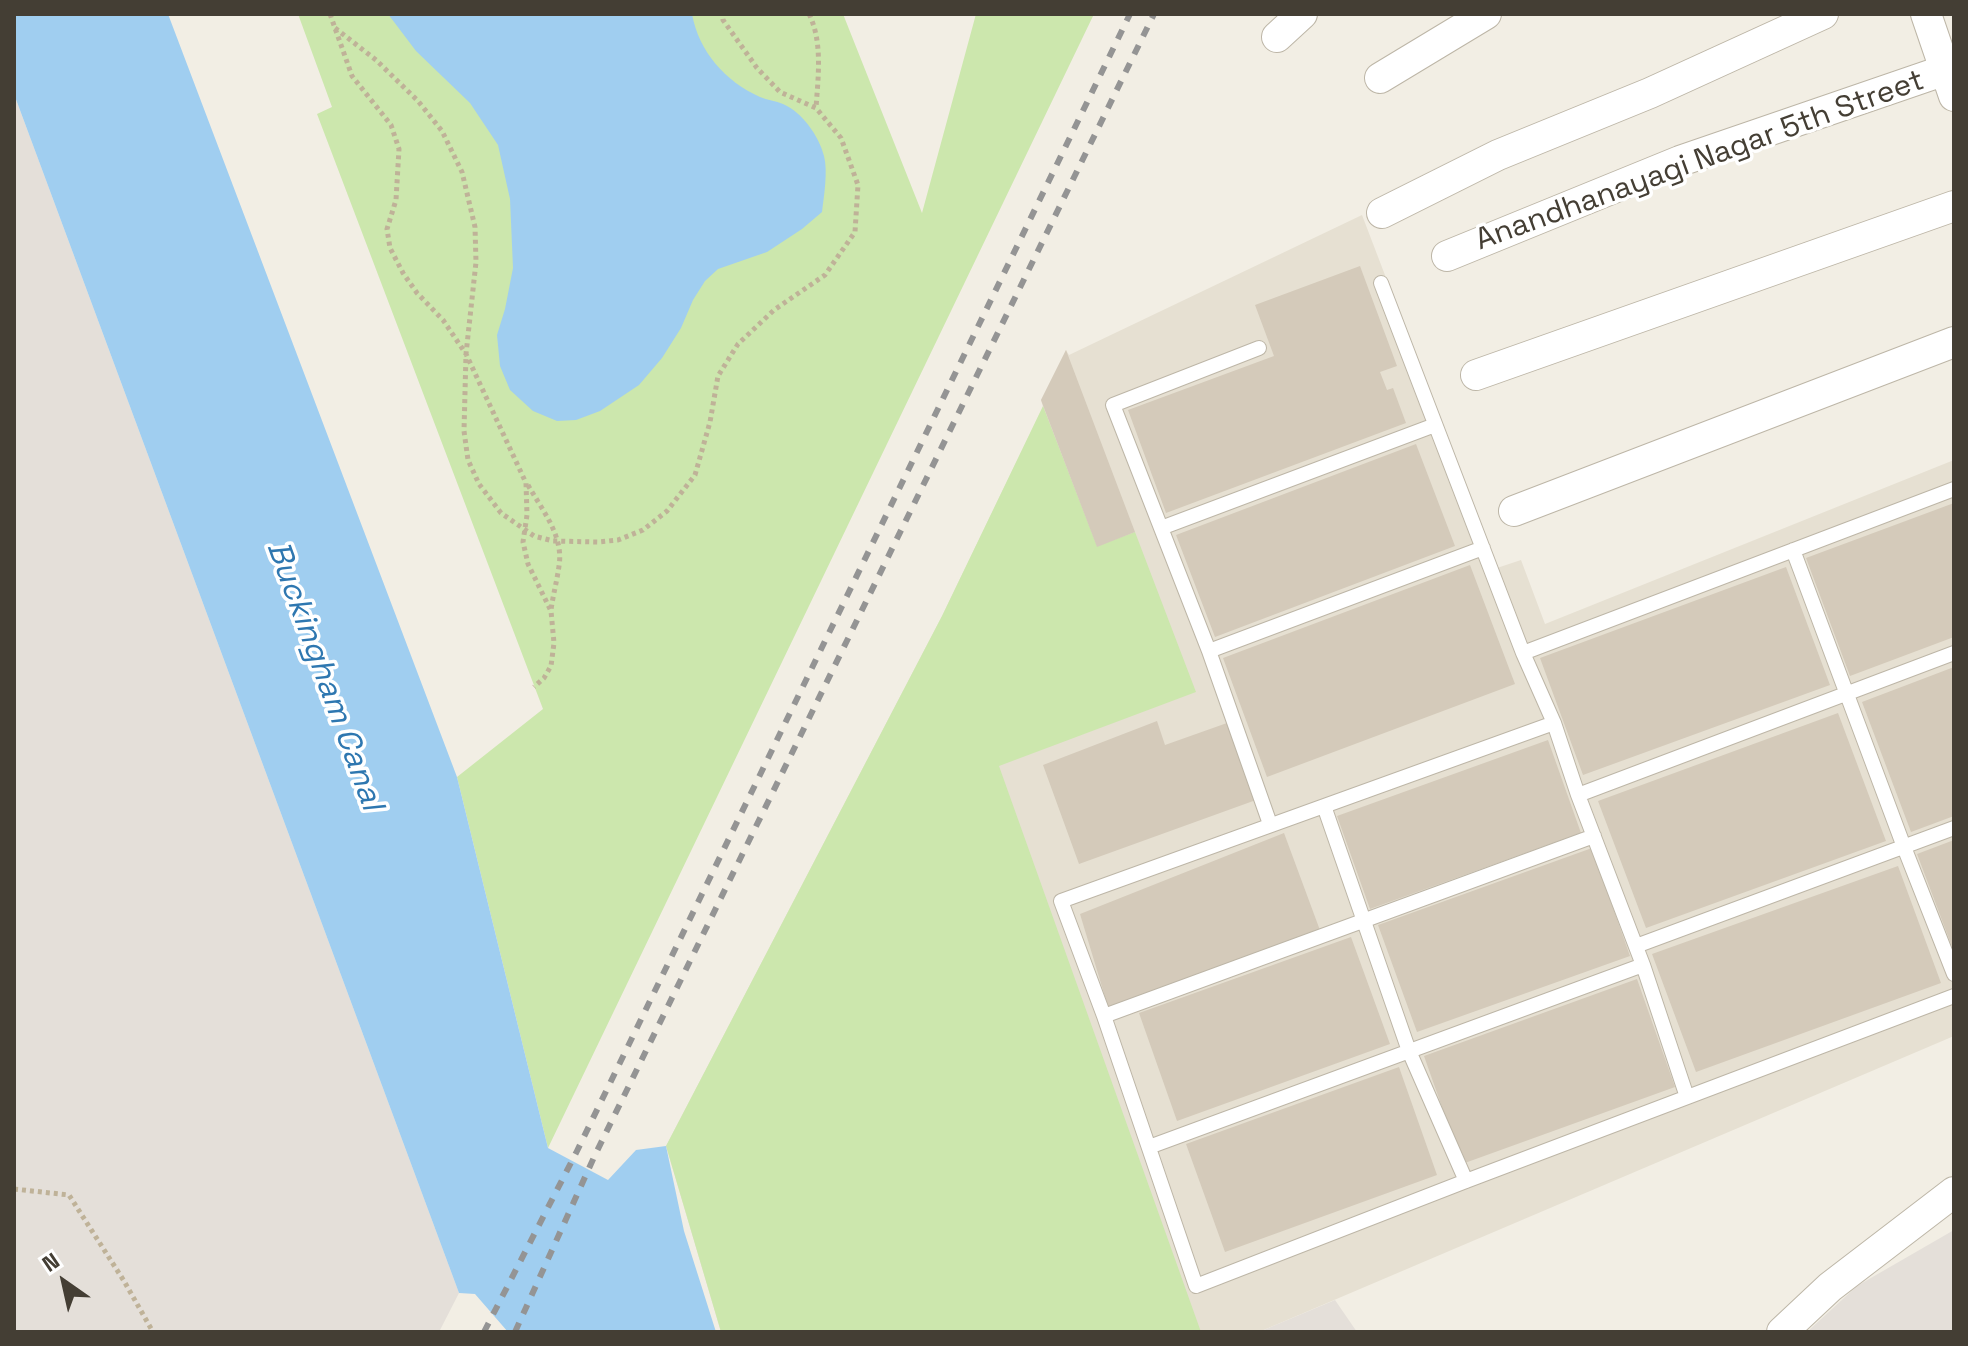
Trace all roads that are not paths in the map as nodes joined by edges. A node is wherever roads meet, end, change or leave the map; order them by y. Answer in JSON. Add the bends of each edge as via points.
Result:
{"nodes":[{"id":1,"x":1302,"y":14,"type":"edge"},
{"id":2,"x":1486,"y":14,"type":"edge"},
{"id":3,"x":1823,"y":14,"type":"edge"},
{"id":4,"x":1926,"y":14,"type":"edge"},
{"id":5,"x":1277,"y":37,"type":"dead end"},
{"id":6,"x":1380,"y":78,"type":"dead end"},
{"id":7,"x":1951,"y":78,"type":"edge"},
{"id":8,"x":1954,"y":206,"type":"edge"},
{"id":9,"x":1382,"y":213,"type":"dead end"},
{"id":10,"x":1447,"y":256,"type":"dead end"},
{"id":11,"x":1381,"y":283,"type":"dead end"},
{"id":12,"x":1954,"y":342,"type":"edge"},
{"id":13,"x":1259,"y":348,"type":"dead end"},
{"id":14,"x":1476,"y":375,"type":"dead end"},
{"id":15,"x":1435,"y":425,"type":"junction"},
{"id":16,"x":1954,"y":489,"type":"edge"},
{"id":17,"x":1514,"y":511,"type":"dead end"},
{"id":18,"x":1161,"y":528,"type":"junction"},
{"id":19,"x":1483,"y":548,"type":"junction"},
{"id":20,"x":1793,"y":550,"type":"junction"},
{"id":21,"x":1209,"y":651,"type":"junction"},
{"id":22,"x":1523,"y":653,"type":"junction"},
{"id":23,"x":1954,"y":653,"type":"edge"},
{"id":24,"x":1847,"y":693,"type":"junction"},
{"id":25,"x":1554,"y":723,"type":"junction"},
{"id":26,"x":1578,"y":795,"type":"junction"},
{"id":27,"x":1324,"y":806,"type":"junction"},
{"id":28,"x":1270,"y":824,"type":"junction"},
{"id":29,"x":1954,"y":828,"type":"edge"},
{"id":30,"x":1594,"y":836,"type":"junction"},
{"id":31,"x":1904,"y":847,"type":"junction"},
{"id":32,"x":1363,"y":921,"type":"junction"},
{"id":33,"x":1636,"y":946,"type":"junction"},
{"id":34,"x":1643,"y":965,"type":"junction"},
{"id":35,"x":1954,"y":974,"type":"edge"},
{"id":36,"x":1954,"y":996,"type":"edge"},
{"id":37,"x":1104,"y":1016,"type":"junction"},
{"id":38,"x":1409,"y":1051,"type":"junction"},
{"id":39,"x":1687,"y":1097,"type":"junction"},
{"id":40,"x":1149,"y":1147,"type":"junction"},
{"id":41,"x":1466,"y":1181,"type":"junction"},
{"id":42,"x":1954,"y":1192,"type":"edge"},
{"id":43,"x":1782,"y":1332,"type":"edge"}],
"edges":[{"from":1,"to":5,"type":"street"},
{"from":2,"to":6,"type":"street"},
{"from":3,"to":9,"type":"street","via":[[1498,155]]},
{"from":4,"to":7,"type":"street"},
{"from":7,"to":10,"type":"street","name":"Anandhanayagi Nagar 5th Street","via":[[1680,161]]},
{"from":8,"to":14,"type":"street"},
{"from":11,"to":15,"type":"lane"},
{"from":12,"to":17,"type":"street"},
{"from":13,"to":18,"type":"lane","via":[[1113,405]]},
{"from":15,"to":18,"type":"lane"},
{"from":15,"to":19,"type":"lane"},
{"from":16,"to":20,"type":"lane"},
{"from":18,"to":21,"type":"lane"},
{"from":19,"to":21,"type":"lane"},
{"from":19,"to":22,"type":"lane"},
{"from":20,"to":22,"type":"lane"},
{"from":20,"to":24,"type":"lane"},
{"from":21,"to":28,"type":"lane"},
{"from":22,"to":25,"type":"lane"},
{"from":23,"to":24,"type":"lane"},
{"from":24,"to":26,"type":"lane"},
{"from":24,"to":31,"type":"lane"},
{"from":25,"to":26,"type":"lane"},
{"from":25,"to":27,"type":"lane"},
{"from":26,"to":30,"type":"lane"},
{"from":27,"to":28,"type":"lane"},
{"from":27,"to":32,"type":"lane"},
{"from":28,"to":37,"type":"lane","via":[[1061,901]]},
{"from":29,"to":31,"type":"lane"},
{"from":30,"to":32,"type":"lane"},
{"from":30,"to":33,"type":"lane"},
{"from":31,"to":33,"type":"lane"},
{"from":31,"to":35,"type":"lane"},
{"from":32,"to":37,"type":"lane"},
{"from":32,"to":38,"type":"lane"},
{"from":33,"to":34,"type":"lane"},
{"from":34,"to":38,"type":"lane"},
{"from":34,"to":39,"type":"lane"},
{"from":36,"to":39,"type":"lane"},
{"from":37,"to":40,"type":"lane"},
{"from":38,"to":40,"type":"lane"},
{"from":38,"to":41,"type":"lane"},
{"from":39,"to":41,"type":"lane"},
{"from":40,"to":41,"type":"lane","via":[[1196,1286]]},
{"from":42,"to":43,"type":"street","via":[[1830,1287]]}]}
